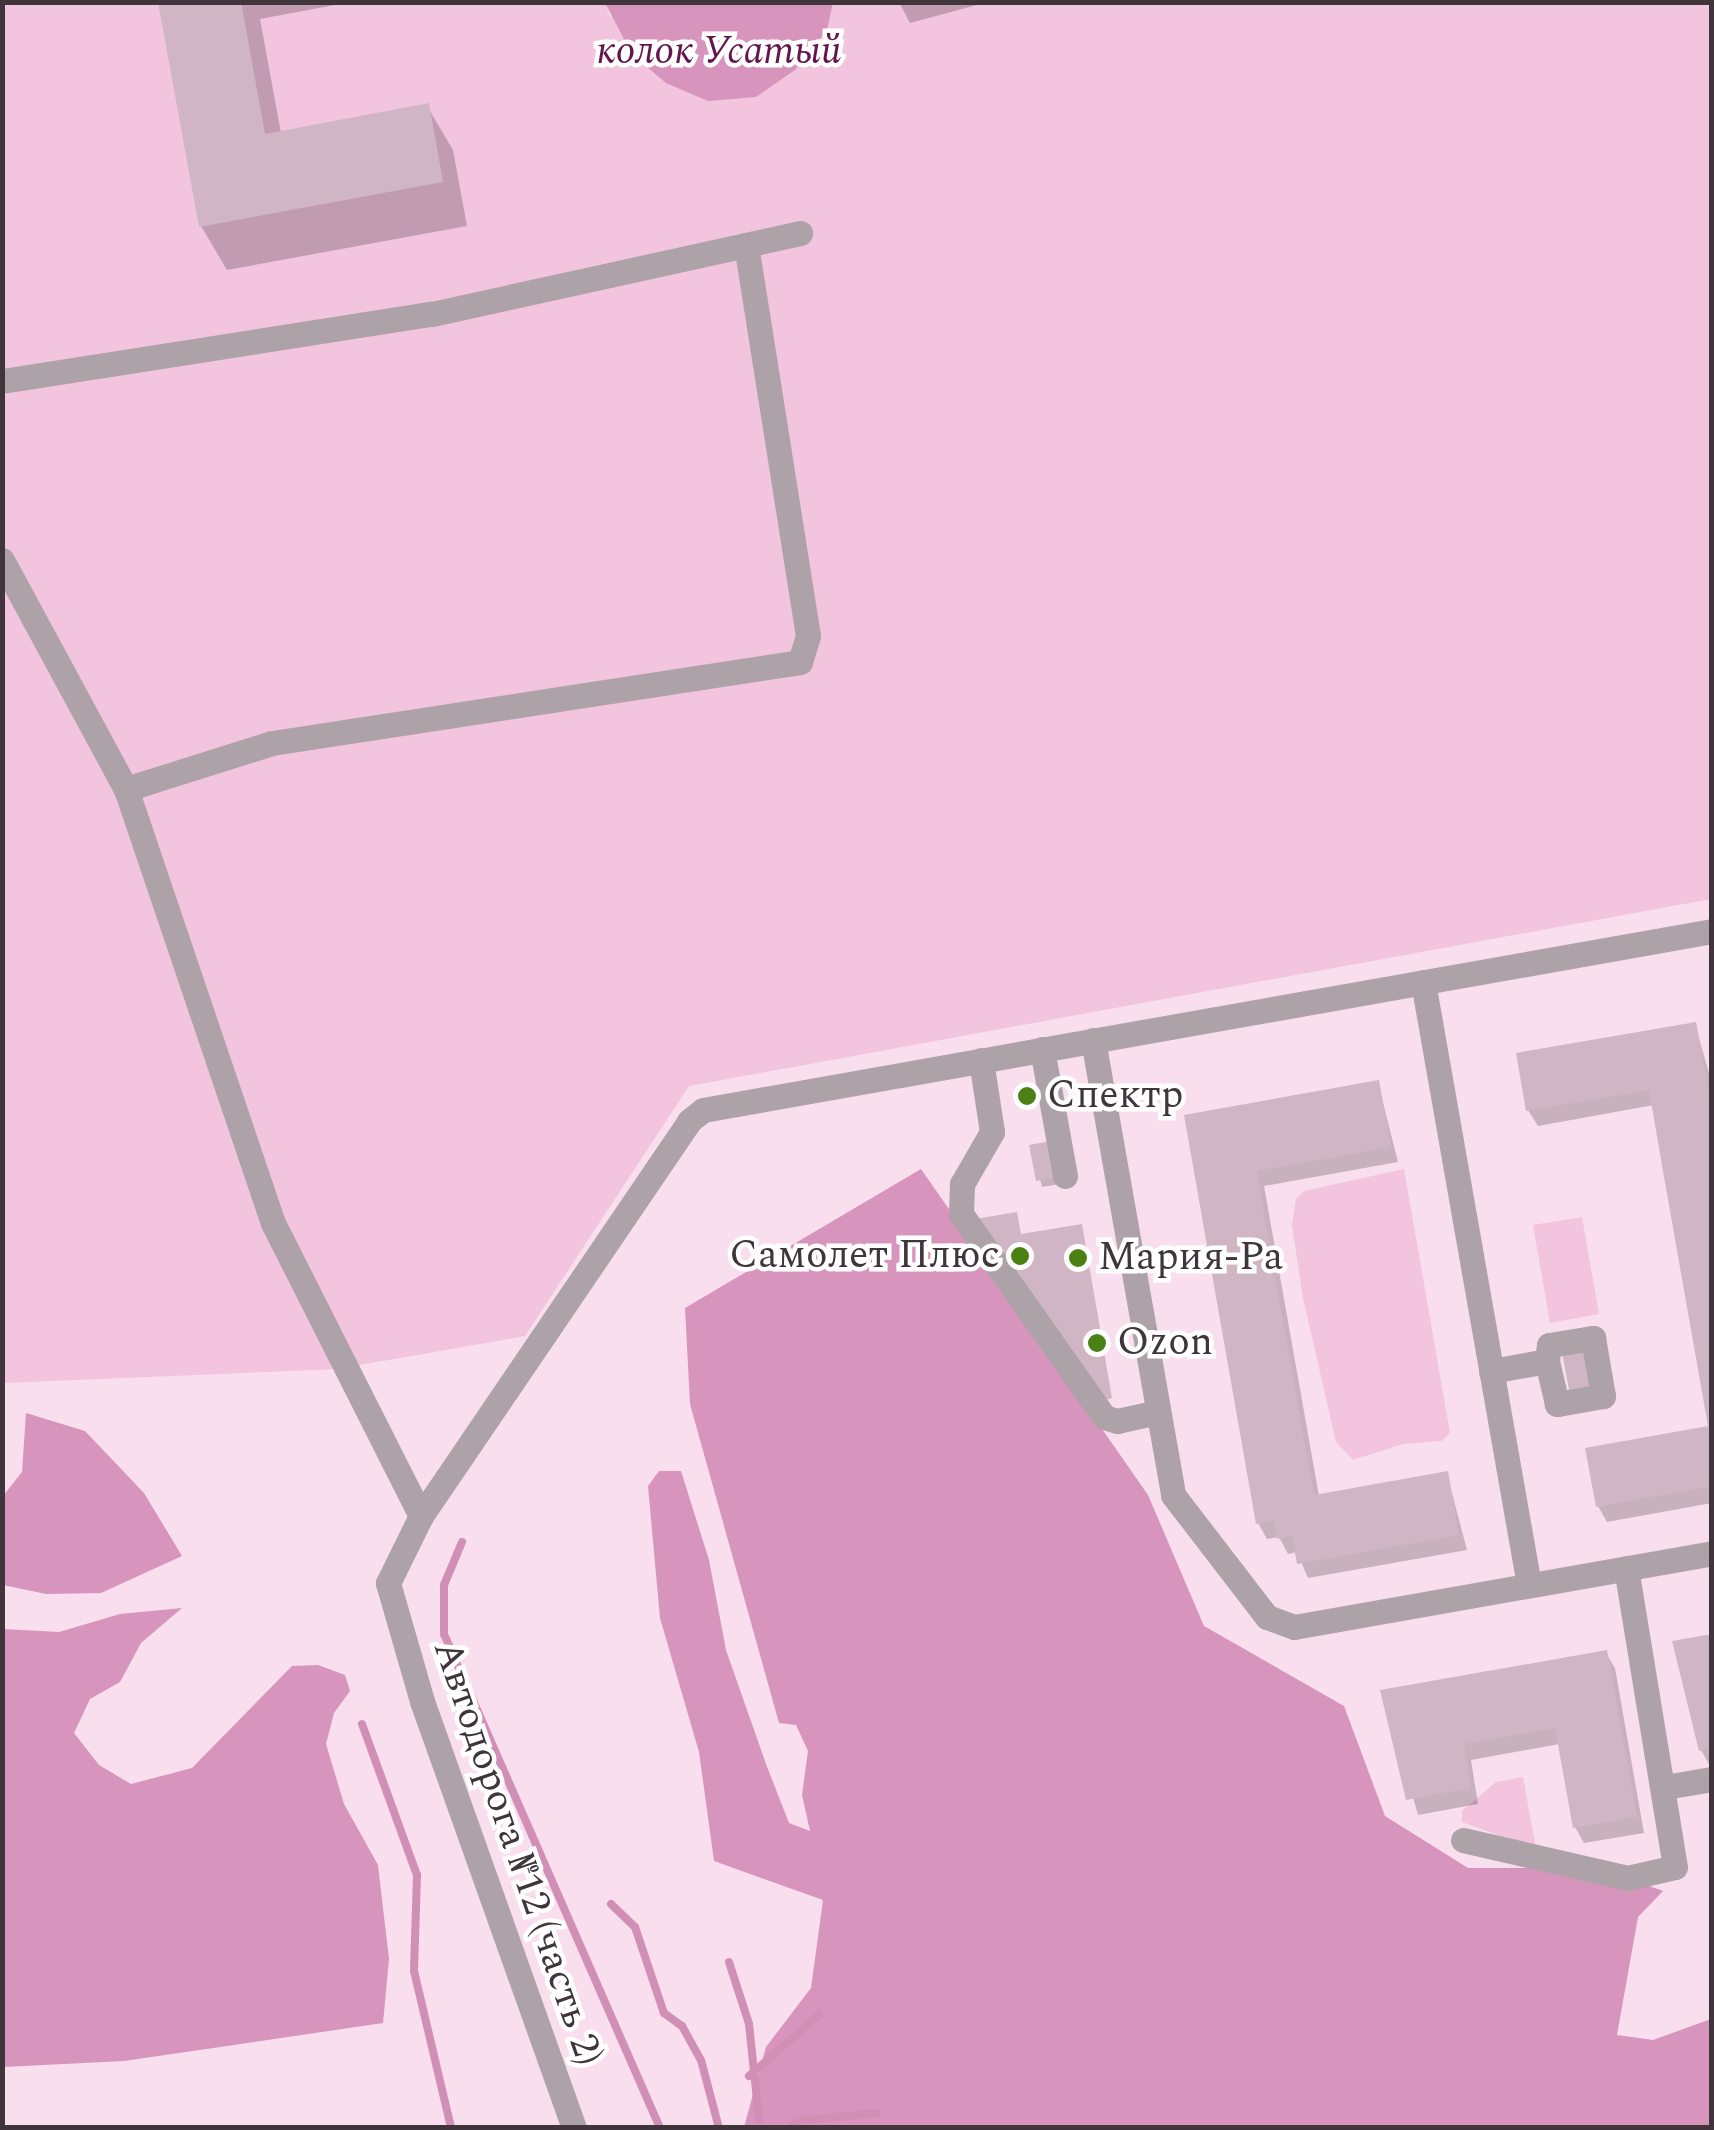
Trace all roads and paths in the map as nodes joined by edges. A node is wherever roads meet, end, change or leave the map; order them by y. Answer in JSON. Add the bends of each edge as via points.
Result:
{"nodes":[{"id":1,"x":800,"y":233,"type":"dead end"},
{"id":2,"x":746,"y":245,"type":"junction"},
{"id":3,"x":2,"y":381,"type":"edge"},
{"id":4,"x":2,"y":560,"type":"edge"},
{"id":5,"x":126,"y":789,"type":"junction"},
{"id":6,"x":1712,"y":930,"type":"edge"},
{"id":7,"x":1423,"y":982,"type":"junction"},
{"id":8,"x":1093,"y":1040,"type":"junction"},
{"id":9,"x":1042,"y":1049,"type":"junction"},
{"id":10,"x":982,"y":1060,"type":"junction"},
{"id":11,"x":1065,"y":1176,"type":"dead end"},
{"id":12,"x":1547,"y":1361,"type":"dead end"},
{"id":13,"x":1491,"y":1371,"type":"junction"},
{"id":14,"x":1158,"y":1412,"type":"junction"},
{"id":15,"x":421,"y":1516,"type":"junction"},
{"id":16,"x":1712,"y":1553,"type":"edge"},
{"id":17,"x":1626,"y":1568,"type":"junction"},
{"id":18,"x":1529,"y":1585,"type":"junction"},
{"id":19,"x":1712,"y":1779,"type":"edge"},
{"id":20,"x":1665,"y":1787,"type":"junction"},
{"id":21,"x":1463,"y":1840,"type":"dead end"},
{"id":22,"x":574,"y":2128,"type":"edge"}],
"edges":[{"from":1,"to":2,"type":"street"},
{"from":2,"to":3,"type":"street","via":[[432,314]]},
{"from":2,"to":5,"type":"street","via":[[808,636],[800,662],[272,743]]},
{"from":4,"to":5,"type":"street"},
{"from":5,"to":15,"type":"street","via":[[274,1222]]},
{"from":6,"to":7,"type":"street"},
{"from":7,"to":8,"type":"street"},
{"from":7,"to":13,"type":"street"},
{"from":8,"to":9,"type":"street"},
{"from":8,"to":14,"type":"street"},
{"from":9,"to":10,"type":"street"},
{"from":9,"to":11,"type":"street"},
{"from":10,"to":14,"type":"street","via":[[994,1118],[986,1146],[962,1184],[959,1204],[968,1227],[1104,1417],[1117,1421]]},
{"from":10,"to":15,"type":"street","via":[[703,1110],[676,1136]]},
{"from":12,"to":13,"type":"street"},
{"from":13,"to":18,"type":"street"},
{"from":14,"to":18,"type":"street","via":[[1176,1506],[1280,1626]]},
{"from":15,"to":22,"type":"street","name":"Автодорога №12 (часть 2)","via":[[394,1566],[390,1602]]},
{"from":16,"to":17,"type":"street"},
{"from":17,"to":18,"type":"street"},
{"from":17,"to":20,"type":"street"},
{"from":19,"to":20,"type":"street"},
{"from":20,"to":21,"type":"street","via":[[1677,1859],[1669,1870],[1624,1877]]}]}
